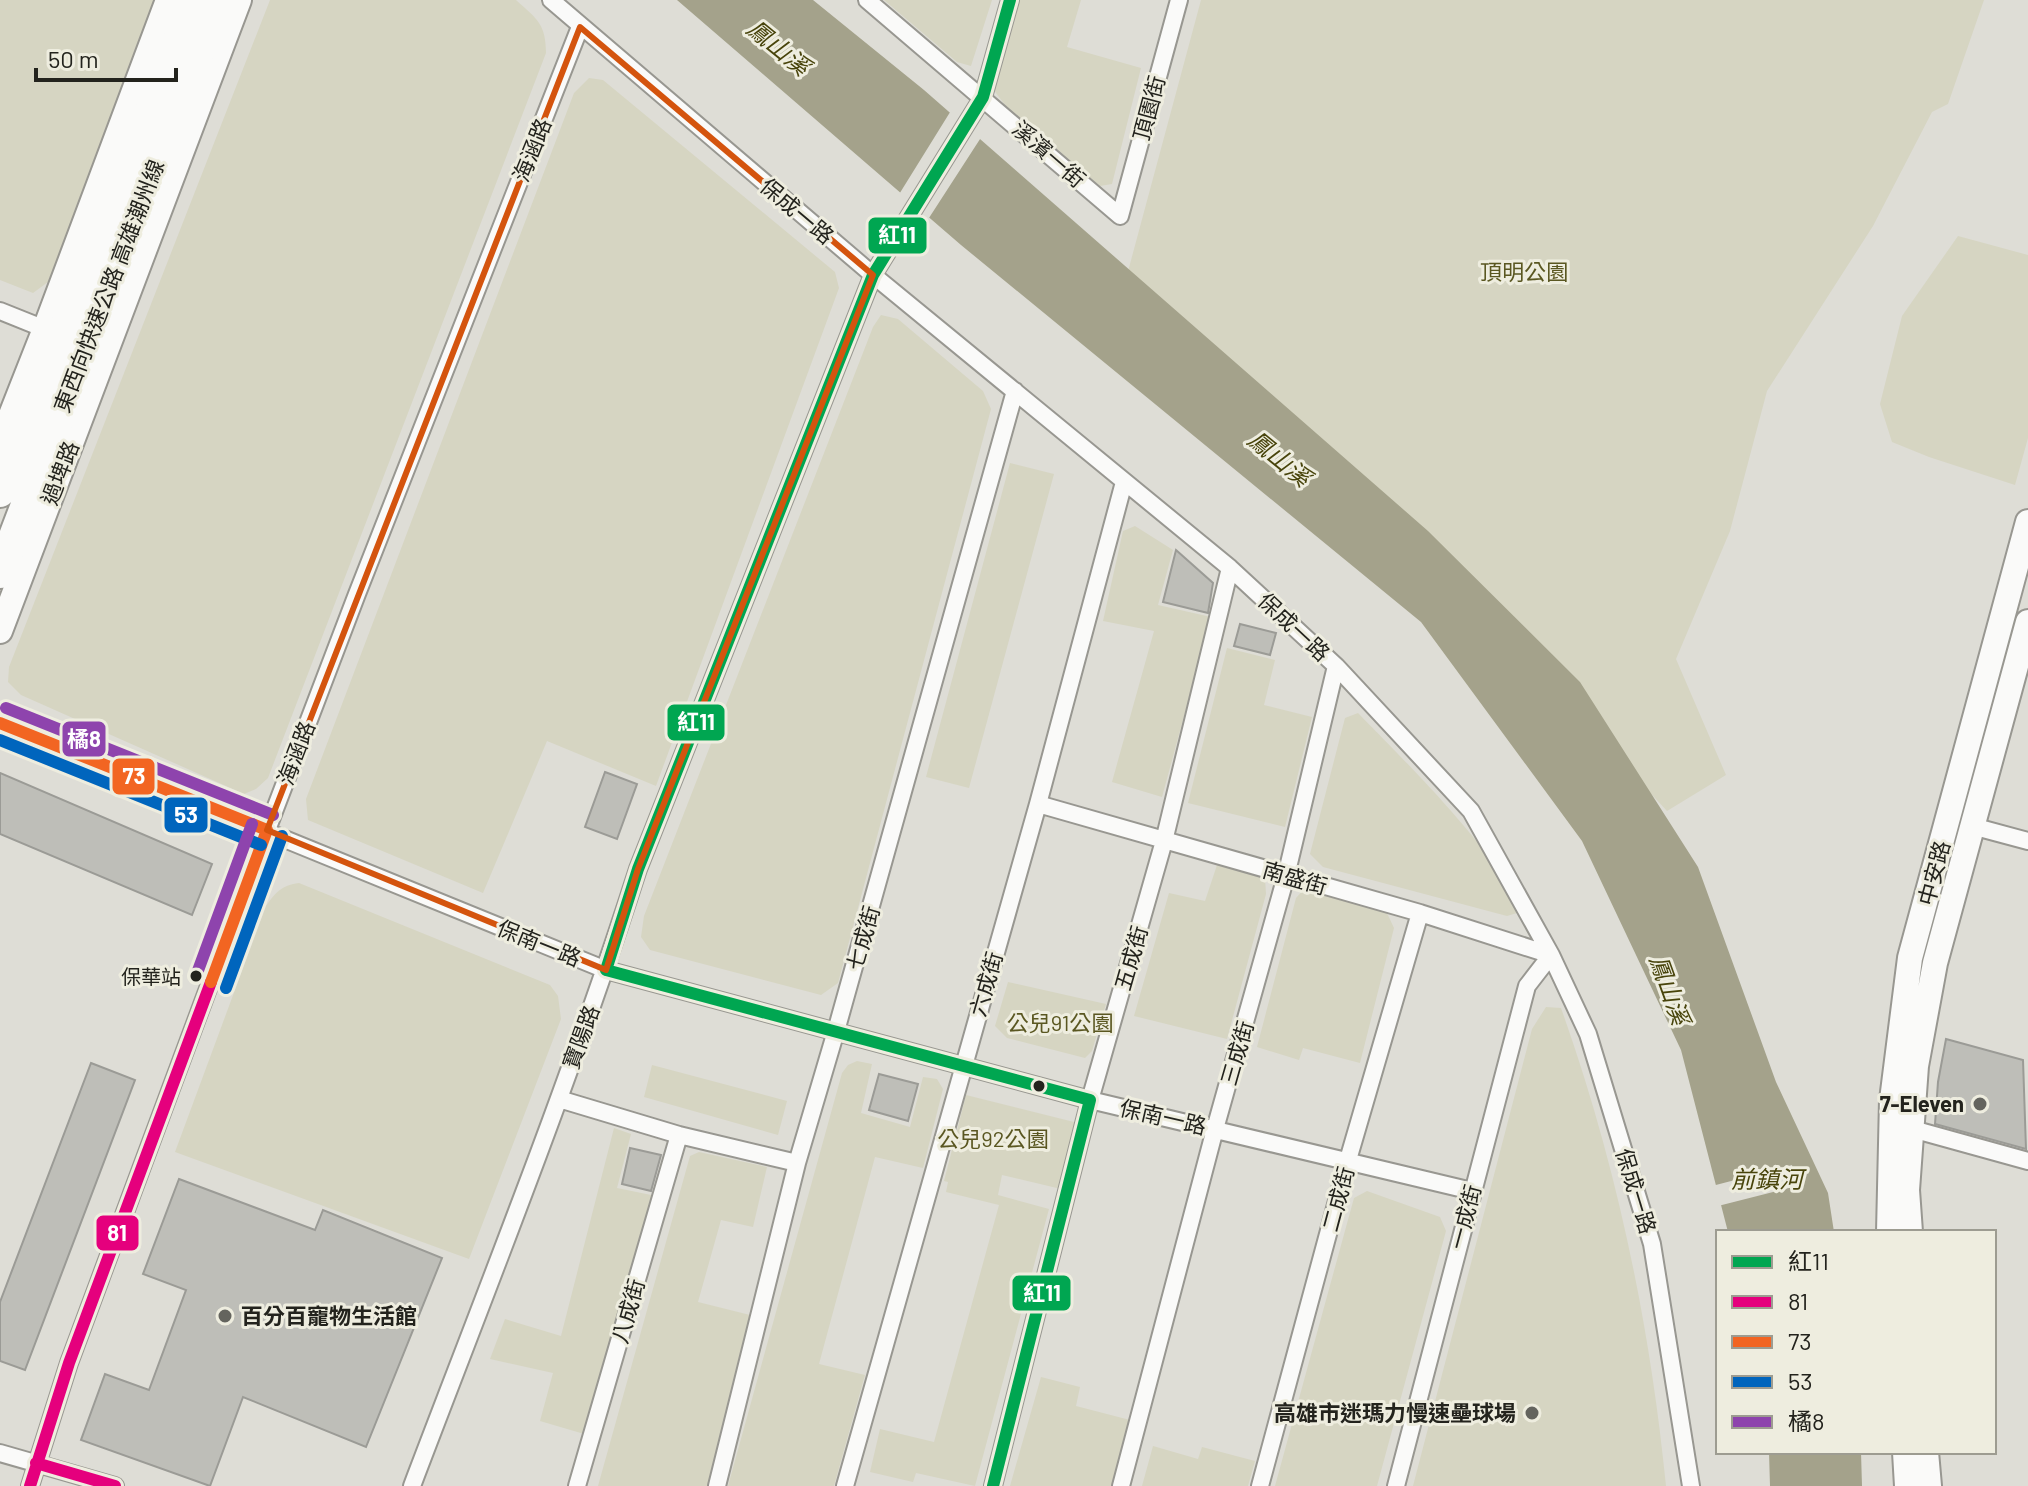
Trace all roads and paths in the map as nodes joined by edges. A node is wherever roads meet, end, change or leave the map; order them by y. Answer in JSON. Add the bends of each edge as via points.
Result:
{"nodes":[{"id":1,"x":168,"y":0,"type":"edge"},
{"id":2,"x":194,"y":0,"type":"edge"},
{"id":3,"x":219,"y":0,"type":"edge"},
{"id":4,"x":239,"y":0,"type":"edge"},
{"id":5,"x":551,"y":0,"type":"edge"},
{"id":6,"x":867,"y":0,"type":"edge"},
{"id":7,"x":1010,"y":0,"type":"edge"},
{"id":8,"x":1179,"y":0,"type":"edge"},
{"id":9,"x":580,"y":27,"type":"junction"},
{"id":10,"x":983,"y":97,"type":"junction"},
{"id":11,"x":1120,"y":216,"type":"joint"},
{"id":12,"x":873,"y":275,"type":"junction"},
{"id":13,"x":0,"y":311,"type":"edge"},
{"id":14,"x":45,"y":329,"type":"junction"},
{"id":15,"x":1015,"y":391,"type":"junction"},
{"id":16,"x":0,"y":443,"type":"edge"},
{"id":17,"x":1124,"y":482,"type":"junction"},
{"id":18,"x":0,"y":492,"type":"edge"},
{"id":19,"x":2028,"y":522,"type":"edge"},
{"id":20,"x":1230,"y":568,"type":"junction"},
{"id":21,"x":0,"y":573,"type":"edge"},
{"id":22,"x":2028,"y":622,"type":"edge"},
{"id":23,"x":0,"y":631,"type":"edge"},
{"id":24,"x":1336,"y":666,"type":"junction"},
{"id":25,"x":0,"y":723,"type":"edge"},
{"id":26,"x":1038,"y":804,"type":"junction"},
{"id":27,"x":1972,"y":826,"type":"junction"},
{"id":28,"x":267,"y":830,"type":"junction"},
{"id":29,"x":1164,"y":841,"type":"junction"},
{"id":30,"x":2028,"y":841,"type":"edge"},
{"id":31,"x":1286,"y":876,"type":"junction"},
{"id":32,"x":1420,"y":913,"type":"junction"},
{"id":33,"x":1551,"y":955,"type":"junction"},
{"id":34,"x":606,"y":970,"type":"junction"},
{"id":35,"x":836,"y":1031,"type":"junction"},
{"id":36,"x":962,"y":1066,"type":"junction"},
{"id":37,"x":559,"y":1099,"type":"junction"},
{"id":38,"x":1090,"y":1100,"type":"junction"},
{"id":39,"x":1902,"y":1127,"type":"junction"},
{"id":40,"x":1215,"y":1129,"type":"junction"},
{"id":41,"x":679,"y":1135,"type":"junction"},
{"id":42,"x":1348,"y":1160,"type":"junction"},
{"id":43,"x":2028,"y":1161,"type":"edge"},
{"id":44,"x":797,"y":1163,"type":"junction"},
{"id":45,"x":1472,"y":1191,"type":"junction"},
{"id":46,"x":1889,"y":1230,"type":"edge"},
{"id":47,"x":1910,"y":1230,"type":"edge"},
{"id":48,"x":0,"y":1453,"type":"edge"},
{"id":49,"x":1905,"y":1454,"type":"edge"},
{"id":50,"x":1926,"y":1454,"type":"edge"},
{"id":51,"x":36,"y":1463,"type":"junction"},
{"id":52,"x":30,"y":1486,"type":"edge"},
{"id":53,"x":115,"y":1486,"type":"edge"},
{"id":54,"x":412,"y":1486,"type":"edge"},
{"id":55,"x":577,"y":1486,"type":"edge"},
{"id":56,"x":717,"y":1486,"type":"edge"},
{"id":57,"x":845,"y":1486,"type":"edge"},
{"id":58,"x":993,"y":1486,"type":"edge"},
{"id":59,"x":1121,"y":1486,"type":"edge"},
{"id":60,"x":1260,"y":1486,"type":"edge"},
{"id":61,"x":1396,"y":1486,"type":"edge"},
{"id":62,"x":1691,"y":1486,"type":"edge"},
{"id":63,"x":1907,"y":1486,"type":"edge"},
{"id":64,"x":1929,"y":1486,"type":"edge"}],
"edges":[{"from":1,"to":14,"type":"street"},
{"from":2,"to":18,"type":"highway","name":"東西向快速公路 高雄潮州線"},
{"from":3,"to":21,"type":"highway","name":"東西向快速公路 高雄潮州線"},
{"from":4,"to":23,"type":"street","name":"過埤路"},
{"from":5,"to":9,"type":"street","name":"保成一路"},
{"from":6,"to":10,"type":"street","name":"溪濱一街"},
{"from":7,"to":10,"type":"street","name":"寶陽路"},
{"from":8,"to":11,"type":"street","name":"頂園街"},
{"from":9,"to":12,"type":"street","name":"保成一路"},
{"from":9,"to":28,"type":"street","name":"海涵路"},
{"from":10,"to":11,"type":"street","name":"溪濱一街"},
{"from":10,"to":12,"type":"street","name":"寶陽路"},
{"from":12,"to":15,"type":"street","name":"保成一路"},
{"from":12,"to":34,"type":"street","name":"寶陽路","via":[[638,869]]},
{"from":13,"to":14,"type":"street"},
{"from":14,"to":16,"type":"street"},
{"from":15,"to":17,"type":"street","name":"保成一路"},
{"from":15,"to":35,"type":"street","name":"七成街"},
{"from":17,"to":20,"type":"street","name":"保成一路"},
{"from":17,"to":26,"type":"street","name":"六成街"},
{"from":19,"to":39,"type":"street","name":"中安路","via":[[1910,958],[1892,1100]]},
{"from":20,"to":24,"type":"street","name":"保成一路"},
{"from":20,"to":29,"type":"street","name":"五成街"},
{"from":22,"to":27,"type":"street","name":"中安路"},
{"from":24,"to":31,"type":"street","name":"三成街"},
{"from":24,"to":33,"type":"street","name":"保成一路","via":[[1471,811]]},
{"from":25,"to":28,"type":"street","name":"保南一路"},
{"from":26,"to":29,"type":"street","name":"南盛街"},
{"from":26,"to":36,"type":"street","name":"六成街"},
{"from":27,"to":30,"type":"street"},
{"from":27,"to":39,"type":"street","name":"中安路","via":[[1935,963]]},
{"from":28,"to":34,"type":"street","name":"保南一路"},
{"from":28,"to":51,"type":"street","name":"海涵路"},
{"from":29,"to":31,"type":"street","name":"南盛街"},
{"from":29,"to":38,"type":"street","name":"五成街"},
{"from":31,"to":32,"type":"street","name":"南盛街"},
{"from":31,"to":40,"type":"street","name":"三成街"},
{"from":32,"to":33,"type":"street","name":"南盛街"},
{"from":32,"to":42,"type":"street","name":"二成街"},
{"from":33,"to":45,"type":"street","name":"一成街","via":[[1527,986]]},
{"from":33,"to":62,"type":"street","name":"保成一路","via":[[1588,1034],[1652,1244]]},
{"from":34,"to":35,"type":"street","name":"保南一路"},
{"from":34,"to":37,"type":"street","name":"寶陽路"},
{"from":35,"to":36,"type":"street","name":"保南一路"},
{"from":35,"to":44,"type":"street","name":"七成街"},
{"from":36,"to":38,"type":"street","name":"保南一路"},
{"from":36,"to":57,"type":"street","name":"六成街"},
{"from":37,"to":41,"type":"street"},
{"from":37,"to":54,"type":"street","name":"寶陽路"},
{"from":38,"to":40,"type":"street","name":"保南一路"},
{"from":38,"to":58,"type":"street","name":"五成街"},
{"from":39,"to":43,"type":"street"},
{"from":39,"to":46,"type":"street","name":"中安路"},
{"from":39,"to":47,"type":"street","name":"中安路"},
{"from":40,"to":42,"type":"street","name":"保南一路"},
{"from":40,"to":59,"type":"street","name":"三成街"},
{"from":41,"to":44,"type":"street"},
{"from":41,"to":55,"type":"street","name":"八成街"},
{"from":42,"to":45,"type":"street","name":"保南一路"},
{"from":42,"to":60,"type":"street","name":"二成街"},
{"from":44,"to":56,"type":"street","name":"七成街"},
{"from":45,"to":61,"type":"street","name":"一成街"},
{"from":48,"to":51,"type":"street"},
{"from":49,"to":63,"type":"street"},
{"from":50,"to":64,"type":"street"},
{"from":51,"to":52,"type":"street","name":"海涵路"},
{"from":51,"to":53,"type":"street"}]}
